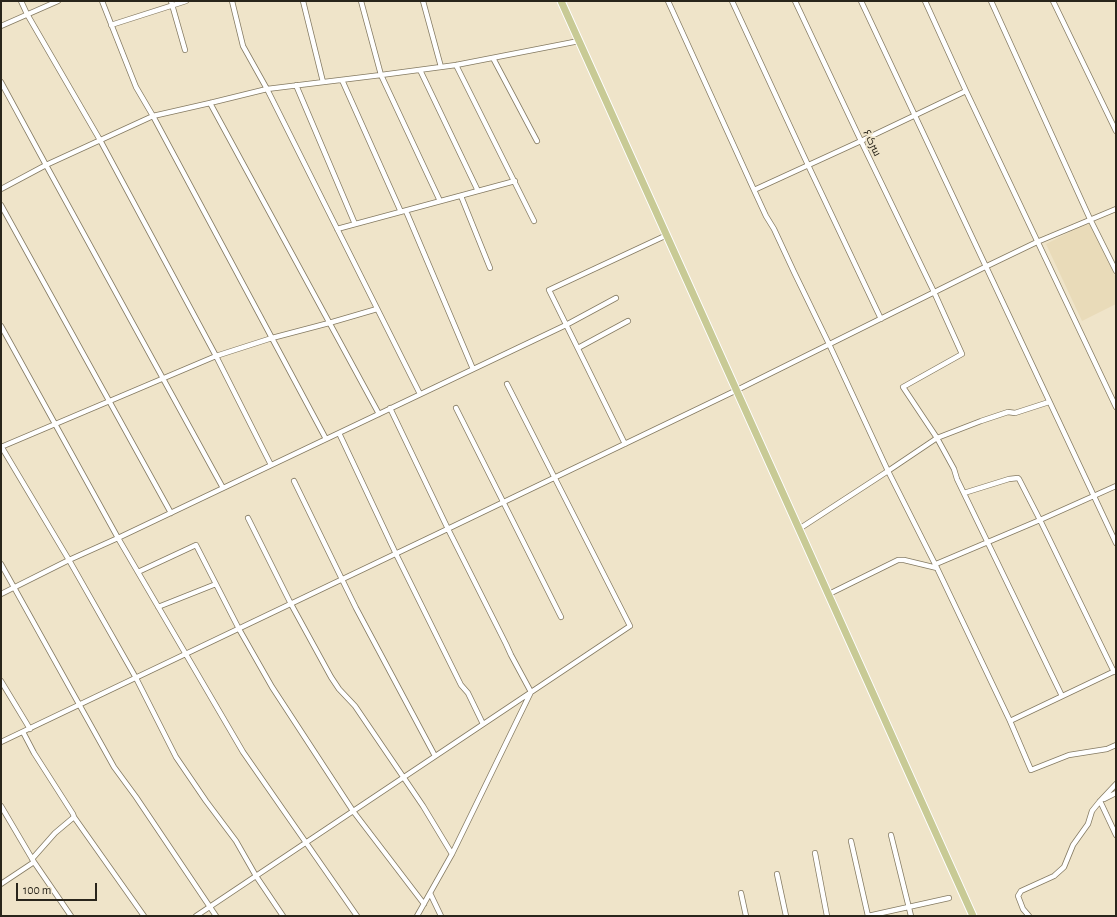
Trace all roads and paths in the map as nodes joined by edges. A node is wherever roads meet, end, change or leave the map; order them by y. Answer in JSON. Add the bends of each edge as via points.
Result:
{"nodes":[{"id":1,"x":21,"y":1,"type":"edge"},
{"id":2,"x":58,"y":1,"type":"edge"},
{"id":3,"x":102,"y":1,"type":"edge"},
{"id":4,"x":186,"y":1,"type":"edge"},
{"id":5,"x":232,"y":1,"type":"edge"},
{"id":6,"x":303,"y":1,"type":"edge"},
{"id":7,"x":361,"y":1,"type":"edge"},
{"id":8,"x":423,"y":1,"type":"edge"},
{"id":9,"x":561,"y":1,"type":"edge"},
{"id":10,"x":668,"y":1,"type":"edge"},
{"id":11,"x":732,"y":1,"type":"edge"},
{"id":12,"x":795,"y":1,"type":"edge"},
{"id":13,"x":860,"y":1,"type":"edge"},
{"id":14,"x":925,"y":1,"type":"edge"},
{"id":15,"x":991,"y":1,"type":"edge"},
{"id":16,"x":1054,"y":1,"type":"edge"},
{"id":17,"x":171,"y":3,"type":"edge"},
{"id":18,"x":27,"y":14,"type":"junction"},
{"id":19,"x":111,"y":25,"type":"junction"},
{"id":20,"x":1,"y":26,"type":"edge"},
{"id":21,"x":579,"y":42,"type":"junction"},
{"id":22,"x":185,"y":50,"type":"dead end"},
{"id":23,"x":493,"y":58,"type":"junction"},
{"id":24,"x":456,"y":65,"type":"junction"},
{"id":25,"x":441,"y":67,"type":"junction"},
{"id":26,"x":420,"y":70,"type":"junction"},
{"id":27,"x":381,"y":75,"type":"junction"},
{"id":28,"x":342,"y":80,"type":"junction"},
{"id":29,"x":1,"y":82,"type":"edge"},
{"id":30,"x":323,"y":82,"type":"junction"},
{"id":31,"x":296,"y":85,"type":"junction"},
{"id":32,"x":267,"y":89,"type":"junction"},
{"id":33,"x":966,"y":91,"type":"junction"},
{"id":34,"x":210,"y":104,"type":"junction"},
{"id":35,"x":153,"y":116,"type":"junction"},
{"id":36,"x":914,"y":116,"type":"junction"},
{"id":37,"x":1116,"y":131,"type":"edge"},
{"id":38,"x":100,"y":140,"type":"junction"},
{"id":39,"x":537,"y":141,"type":"dead end"},
{"id":40,"x":861,"y":141,"type":"junction"},
{"id":41,"x":46,"y":165,"type":"junction"},
{"id":42,"x":808,"y":165,"type":"junction"},
{"id":43,"x":514,"y":181,"type":"junction"},
{"id":44,"x":1,"y":189,"type":"edge"},
{"id":45,"x":754,"y":190,"type":"junction"},
{"id":46,"x":478,"y":191,"type":"junction"},
{"id":47,"x":461,"y":196,"type":"junction"},
{"id":48,"x":440,"y":201,"type":"junction"},
{"id":49,"x":1,"y":205,"type":"edge"},
{"id":50,"x":1116,"y":209,"type":"edge"},
{"id":51,"x":403,"y":211,"type":"junction"},
{"id":52,"x":1090,"y":219,"type":"junction"},
{"id":53,"x":534,"y":221,"type":"dead end"},
{"id":54,"x":355,"y":224,"type":"junction"},
{"id":55,"x":337,"y":229,"type":"junction"},
{"id":56,"x":667,"y":235,"type":"junction"},
{"id":57,"x":1037,"y":242,"type":"junction"},
{"id":58,"x":985,"y":267,"type":"junction"},
{"id":59,"x":490,"y":268,"type":"dead end"},
{"id":60,"x":1116,"y":271,"type":"edge"},
{"id":61,"x":934,"y":292,"type":"junction"},
{"id":62,"x":616,"y":298,"type":"dead end"},
{"id":63,"x":377,"y":309,"type":"junction"},
{"id":64,"x":881,"y":318,"type":"junction"},
{"id":65,"x":628,"y":321,"type":"dead end"},
{"id":66,"x":329,"y":323,"type":"junction"},
{"id":67,"x":566,"y":325,"type":"junction"},
{"id":68,"x":1,"y":326,"type":"edge"},
{"id":69,"x":272,"y":338,"type":"junction"},
{"id":70,"x":829,"y":344,"type":"junction"},
{"id":71,"x":578,"y":348,"type":"junction"},
{"id":72,"x":216,"y":356,"type":"junction"},
{"id":73,"x":473,"y":369,"type":"junction"},
{"id":74,"x":163,"y":378,"type":"junction"},
{"id":75,"x":507,"y":384,"type":"dead end"},
{"id":76,"x":737,"y":390,"type":"junction"},
{"id":77,"x":420,"y":394,"type":"junction"},
{"id":78,"x":110,"y":401,"type":"junction"},
{"id":79,"x":1049,"y":402,"type":"junction"},
{"id":80,"x":1116,"y":407,"type":"edge"},
{"id":81,"x":390,"y":408,"type":"junction"},
{"id":82,"x":456,"y":408,"type":"dead end"},
{"id":83,"x":379,"y":414,"type":"junction"},
{"id":84,"x":56,"y":424,"type":"junction"},
{"id":85,"x":339,"y":433,"type":"junction"},
{"id":86,"x":937,"y":438,"type":"junction"},
{"id":87,"x":326,"y":439,"type":"junction"},
{"id":88,"x":625,"y":444,"type":"junction"},
{"id":89,"x":1,"y":447,"type":"edge"},
{"id":90,"x":271,"y":465,"type":"junction"},
{"id":91,"x":888,"y":471,"type":"junction"},
{"id":92,"x":554,"y":478,"type":"junction"},
{"id":93,"x":294,"y":481,"type":"dead end"},
{"id":94,"x":1116,"y":486,"type":"edge"},
{"id":95,"x":223,"y":488,"type":"junction"},
{"id":96,"x":964,"y":493,"type":"junction"},
{"id":97,"x":1094,"y":496,"type":"junction"},
{"id":98,"x":503,"y":503,"type":"junction"},
{"id":99,"x":171,"y":513,"type":"junction"},
{"id":100,"x":248,"y":518,"type":"dead end"},
{"id":101,"x":1040,"y":520,"type":"junction"},
{"id":102,"x":448,"y":529,"type":"junction"},
{"id":103,"x":799,"y":529,"type":"junction"},
{"id":104,"x":118,"y":538,"type":"junction"},
{"id":105,"x":987,"y":541,"type":"junction"},
{"id":106,"x":1116,"y":543,"type":"edge"},
{"id":107,"x":396,"y":554,"type":"junction"},
{"id":108,"x":69,"y":560,"type":"junction"},
{"id":109,"x":1,"y":564,"type":"edge"},
{"id":110,"x":936,"y":566,"type":"junction"},
{"id":111,"x":138,"y":572,"type":"junction"},
{"id":112,"x":343,"y":579,"type":"junction"},
{"id":113,"x":216,"y":584,"type":"junction"},
{"id":114,"x":14,"y":588,"type":"junction"},
{"id":115,"x":1,"y":594,"type":"edge"},
{"id":116,"x":829,"y":594,"type":"junction"},
{"id":117,"x":291,"y":604,"type":"junction"},
{"id":118,"x":158,"y":607,"type":"junction"},
{"id":119,"x":561,"y":617,"type":"dead end"},
{"id":120,"x":239,"y":629,"type":"junction"},
{"id":121,"x":186,"y":654,"type":"junction"},
{"id":122,"x":1115,"y":671,"type":"edge"},
{"id":123,"x":136,"y":678,"type":"junction"},
{"id":124,"x":1,"y":681,"type":"edge"},
{"id":125,"x":531,"y":692,"type":"junction"},
{"id":126,"x":1062,"y":696,"type":"junction"},
{"id":127,"x":80,"y":705,"type":"junction"},
{"id":128,"x":1010,"y":721,"type":"junction"},
{"id":129,"x":483,"y":724,"type":"junction"},
{"id":130,"x":30,"y":729,"type":"junction"},
{"id":131,"x":23,"y":732,"type":"junction"},
{"id":132,"x":1,"y":742,"type":"edge"},
{"id":133,"x":1116,"y":744,"type":"edge"},
{"id":134,"x":435,"y":756,"type":"junction"},
{"id":135,"x":404,"y":777,"type":"junction"},
{"id":136,"x":1116,"y":784,"type":"edge"},
{"id":137,"x":1116,"y":794,"type":"edge"},
{"id":138,"x":1100,"y":800,"type":"junction"},
{"id":139,"x":1,"y":806,"type":"edge"},
{"id":140,"x":353,"y":811,"type":"junction"},
{"id":141,"x":74,"y":817,"type":"junction"},
{"id":142,"x":891,"y":835,"type":"dead end"},
{"id":143,"x":1116,"y":835,"type":"edge"},
{"id":144,"x":851,"y":841,"type":"dead end"},
{"id":145,"x":306,"y":842,"type":"junction"},
{"id":146,"x":815,"y":853,"type":"dead end"},
{"id":147,"x":452,"y":854,"type":"junction"},
{"id":148,"x":33,"y":860,"type":"junction"},
{"id":149,"x":777,"y":874,"type":"dead end"},
{"id":150,"x":256,"y":876,"type":"junction"},
{"id":151,"x":1,"y":884,"type":"edge"},
{"id":152,"x":741,"y":893,"type":"dead end"},
{"id":153,"x":430,"y":894,"type":"junction"},
{"id":154,"x":949,"y":898,"type":"dead end"},
{"id":155,"x":424,"y":904,"type":"junction"},
{"id":156,"x":909,"y":906,"type":"junction"},
{"id":157,"x":210,"y":907,"type":"junction"},
{"id":158,"x":71,"y":916,"type":"edge"},
{"id":159,"x":144,"y":916,"type":"edge"},
{"id":160,"x":196,"y":916,"type":"edge"},
{"id":161,"x":216,"y":916,"type":"edge"},
{"id":162,"x":283,"y":916,"type":"edge"},
{"id":163,"x":357,"y":916,"type":"edge"},
{"id":164,"x":417,"y":916,"type":"edge"},
{"id":165,"x":441,"y":916,"type":"edge"},
{"id":166,"x":746,"y":916,"type":"edge"},
{"id":167,"x":786,"y":916,"type":"edge"},
{"id":168,"x":827,"y":916,"type":"edge"},
{"id":169,"x":868,"y":916,"type":"edge"},
{"id":170,"x":911,"y":916,"type":"edge"},
{"id":171,"x":972,"y":916,"type":"edge"},
{"id":172,"x":1029,"y":916,"type":"edge"}],
"edges":[{"from":1,"to":18,"type":"street"},
{"from":2,"to":18,"type":"street"},
{"from":3,"to":19,"type":"street"},
{"from":4,"to":17,"type":"street"},
{"from":5,"to":32,"type":"street","via":[[243,46]]},
{"from":6,"to":30,"type":"street"},
{"from":7,"to":27,"type":"street"},
{"from":8,"to":25,"type":"street"},
{"from":9,"to":21,"type":"main road"},
{"from":10,"to":45,"type":"street"},
{"from":11,"to":42,"type":"street"},
{"from":12,"to":40,"type":"street","name":"سرک ۶"},
{"from":13,"to":36,"type":"street"},
{"from":14,"to":33,"type":"street"},
{"from":15,"to":52,"type":"street"},
{"from":16,"to":37,"type":"street"},
{"from":17,"to":19,"type":"street"},
{"from":17,"to":22,"type":"street"},
{"from":18,"to":20,"type":"street"},
{"from":18,"to":38,"type":"street"},
{"from":19,"to":35,"type":"street","via":[[136,87]]},
{"from":21,"to":23,"type":"street"},
{"from":21,"to":56,"type":"main road"},
{"from":23,"to":24,"type":"street"},
{"from":23,"to":39,"type":"street"},
{"from":24,"to":25,"type":"street"},
{"from":24,"to":43,"type":"street"},
{"from":25,"to":26,"type":"street"},
{"from":26,"to":27,"type":"street"},
{"from":26,"to":46,"type":"street"},
{"from":27,"to":28,"type":"street"},
{"from":27,"to":48,"type":"street"},
{"from":28,"to":30,"type":"street"},
{"from":28,"to":51,"type":"street"},
{"from":29,"to":41,"type":"street"},
{"from":30,"to":31,"type":"street"},
{"from":31,"to":32,"type":"street"},
{"from":31,"to":54,"type":"street"},
{"from":32,"to":34,"type":"street"},
{"from":32,"to":55,"type":"street"},
{"from":33,"to":36,"type":"street"},
{"from":33,"to":57,"type":"street"},
{"from":34,"to":35,"type":"street"},
{"from":34,"to":66,"type":"street"},
{"from":35,"to":38,"type":"street"},
{"from":35,"to":69,"type":"street"},
{"from":36,"to":40,"type":"street"},
{"from":36,"to":58,"type":"street"},
{"from":38,"to":41,"type":"street"},
{"from":38,"to":72,"type":"street"},
{"from":40,"to":42,"type":"street"},
{"from":40,"to":61,"type":"street","name":"سرک ۶"},
{"from":41,"to":44,"type":"street"},
{"from":41,"to":74,"type":"street"},
{"from":42,"to":45,"type":"street"},
{"from":42,"to":64,"type":"street"},
{"from":43,"to":46,"type":"street"},
{"from":43,"to":53,"type":"street"},
{"from":45,"to":70,"type":"street"},
{"from":46,"to":47,"type":"street"},
{"from":47,"to":48,"type":"street"},
{"from":47,"to":59,"type":"street"},
{"from":48,"to":51,"type":"street"},
{"from":49,"to":78,"type":"street"},
{"from":50,"to":52,"type":"street"},
{"from":51,"to":54,"type":"street"},
{"from":51,"to":73,"type":"street"},
{"from":52,"to":57,"type":"street"},
{"from":52,"to":60,"type":"street"},
{"from":54,"to":55,"type":"street"},
{"from":55,"to":63,"type":"street"},
{"from":56,"to":67,"type":"street","via":[[549,290]]},
{"from":56,"to":76,"type":"main road"},
{"from":57,"to":58,"type":"street"},
{"from":57,"to":80,"type":"street"},
{"from":58,"to":61,"type":"street"},
{"from":58,"to":79,"type":"street"},
{"from":61,"to":64,"type":"street"},
{"from":61,"to":86,"type":"street","name":"سرک ۶","via":[[962,354],[903,387]]},
{"from":62,"to":67,"type":"street"},
{"from":63,"to":66,"type":"street"},
{"from":63,"to":77,"type":"street"},
{"from":64,"to":70,"type":"street"},
{"from":65,"to":71,"type":"street"},
{"from":66,"to":69,"type":"street"},
{"from":66,"to":83,"type":"street"},
{"from":67,"to":71,"type":"street"},
{"from":67,"to":73,"type":"street"},
{"from":68,"to":84,"type":"street"},
{"from":69,"to":72,"type":"street"},
{"from":69,"to":87,"type":"street"},
{"from":70,"to":76,"type":"street"},
{"from":70,"to":91,"type":"street"},
{"from":71,"to":88,"type":"street"},
{"from":72,"to":74,"type":"street"},
{"from":72,"to":90,"type":"street"},
{"from":73,"to":77,"type":"street"},
{"from":74,"to":78,"type":"street"},
{"from":74,"to":95,"type":"street"},
{"from":75,"to":92,"type":"street"},
{"from":76,"to":88,"type":"street"},
{"from":76,"to":103,"type":"main road"},
{"from":77,"to":81,"type":"street"},
{"from":78,"to":84,"type":"street"},
{"from":78,"to":99,"type":"street"},
{"from":79,"to":86,"type":"street","via":[[1015,413],[1008,412]]},
{"from":79,"to":97,"type":"street"},
{"from":81,"to":83,"type":"street"},
{"from":81,"to":102,"type":"street"},
{"from":82,"to":98,"type":"street"},
{"from":83,"to":85,"type":"street"},
{"from":84,"to":89,"type":"street"},
{"from":84,"to":104,"type":"street"},
{"from":85,"to":87,"type":"street"},
{"from":85,"to":107,"type":"street"},
{"from":86,"to":91,"type":"street"},
{"from":86,"to":96,"type":"street"},
{"from":87,"to":90,"type":"street"},
{"from":88,"to":92,"type":"street"},
{"from":89,"to":108,"type":"street"},
{"from":90,"to":95,"type":"street"},
{"from":91,"to":103,"type":"street"},
{"from":91,"to":110,"type":"street"},
{"from":92,"to":98,"type":"street"},
{"from":92,"to":125,"type":"street","via":[[630,626]]},
{"from":93,"to":112,"type":"street"},
{"from":94,"to":97,"type":"street"},
{"from":95,"to":99,"type":"street"},
{"from":96,"to":101,"type":"street","via":[[1018,478]]},
{"from":96,"to":105,"type":"street"},
{"from":97,"to":101,"type":"street"},
{"from":97,"to":106,"type":"street"},
{"from":98,"to":102,"type":"street"},
{"from":98,"to":119,"type":"street"},
{"from":99,"to":104,"type":"street"},
{"from":100,"to":117,"type":"street"},
{"from":101,"to":105,"type":"street"},
{"from":101,"to":122,"type":"street"},
{"from":102,"to":107,"type":"street"},
{"from":102,"to":125,"type":"street"},
{"from":103,"to":116,"type":"main road"},
{"from":104,"to":108,"type":"street"},
{"from":104,"to":111,"type":"street"},
{"from":105,"to":110,"type":"street"},
{"from":105,"to":126,"type":"street"},
{"from":107,"to":112,"type":"street"},
{"from":107,"to":129,"type":"street"},
{"from":108,"to":114,"type":"street"},
{"from":108,"to":123,"type":"street"},
{"from":109,"to":114,"type":"street"},
{"from":110,"to":116,"type":"street","via":[[898,560]]},
{"from":110,"to":128,"type":"street"},
{"from":111,"to":113,"type":"street","via":[[196,545]]},
{"from":111,"to":118,"type":"street"},
{"from":112,"to":117,"type":"street"},
{"from":112,"to":134,"type":"street"},
{"from":113,"to":118,"type":"street"},
{"from":113,"to":120,"type":"street"},
{"from":114,"to":115,"type":"street"},
{"from":114,"to":127,"type":"street"},
{"from":116,"to":171,"type":"main road"},
{"from":117,"to":120,"type":"street"},
{"from":117,"to":135,"type":"street","via":[[331,678],[355,706]]},
{"from":118,"to":121,"type":"street"},
{"from":120,"to":121,"type":"street"},
{"from":120,"to":140,"type":"street","via":[[272,687]]},
{"from":121,"to":123,"type":"street"},
{"from":121,"to":145,"type":"street","via":[[243,752]]},
{"from":122,"to":126,"type":"street"},
{"from":123,"to":127,"type":"street"},
{"from":123,"to":150,"type":"street","via":[[176,757],[236,841]]},
{"from":124,"to":130,"type":"street"},
{"from":125,"to":129,"type":"street"},
{"from":125,"to":147,"type":"street"},
{"from":126,"to":128,"type":"street"},
{"from":127,"to":130,"type":"street"},
{"from":127,"to":157,"type":"street","via":[[114,767]]},
{"from":128,"to":133,"type":"street","via":[[1031,770],[1069,755],[1107,749]]},
{"from":129,"to":134,"type":"street"},
{"from":130,"to":131,"type":"street"},
{"from":131,"to":132,"type":"street"},
{"from":131,"to":141,"type":"street"},
{"from":134,"to":135,"type":"street"},
{"from":135,"to":140,"type":"street"},
{"from":135,"to":147,"type":"street"},
{"from":136,"to":138,"type":"street"},
{"from":137,"to":138,"type":"street"},
{"from":138,"to":143,"type":"street"},
{"from":138,"to":172,"type":"street","via":[[1092,811],[1088,824],[1073,845],[1064,867],[1054,876],[1020,891],[1018,896]]},
{"from":139,"to":148,"type":"street"},
{"from":140,"to":145,"type":"street"},
{"from":140,"to":155,"type":"street"},
{"from":141,"to":148,"type":"street","via":[[54,833]]},
{"from":141,"to":159,"type":"street"},
{"from":142,"to":156,"type":"street"},
{"from":144,"to":169,"type":"street"},
{"from":145,"to":150,"type":"street"},
{"from":145,"to":163,"type":"street"},
{"from":146,"to":168,"type":"street"},
{"from":147,"to":153,"type":"street"},
{"from":148,"to":151,"type":"street"},
{"from":148,"to":158,"type":"street"},
{"from":149,"to":167,"type":"street"},
{"from":150,"to":157,"type":"street"},
{"from":150,"to":162,"type":"street"},
{"from":152,"to":166,"type":"street"},
{"from":153,"to":155,"type":"street"},
{"from":153,"to":165,"type":"street"},
{"from":154,"to":156,"type":"street"},
{"from":155,"to":164,"type":"street"},
{"from":156,"to":169,"type":"street"},
{"from":156,"to":170,"type":"street"},
{"from":157,"to":160,"type":"street"},
{"from":157,"to":161,"type":"street"}]}
